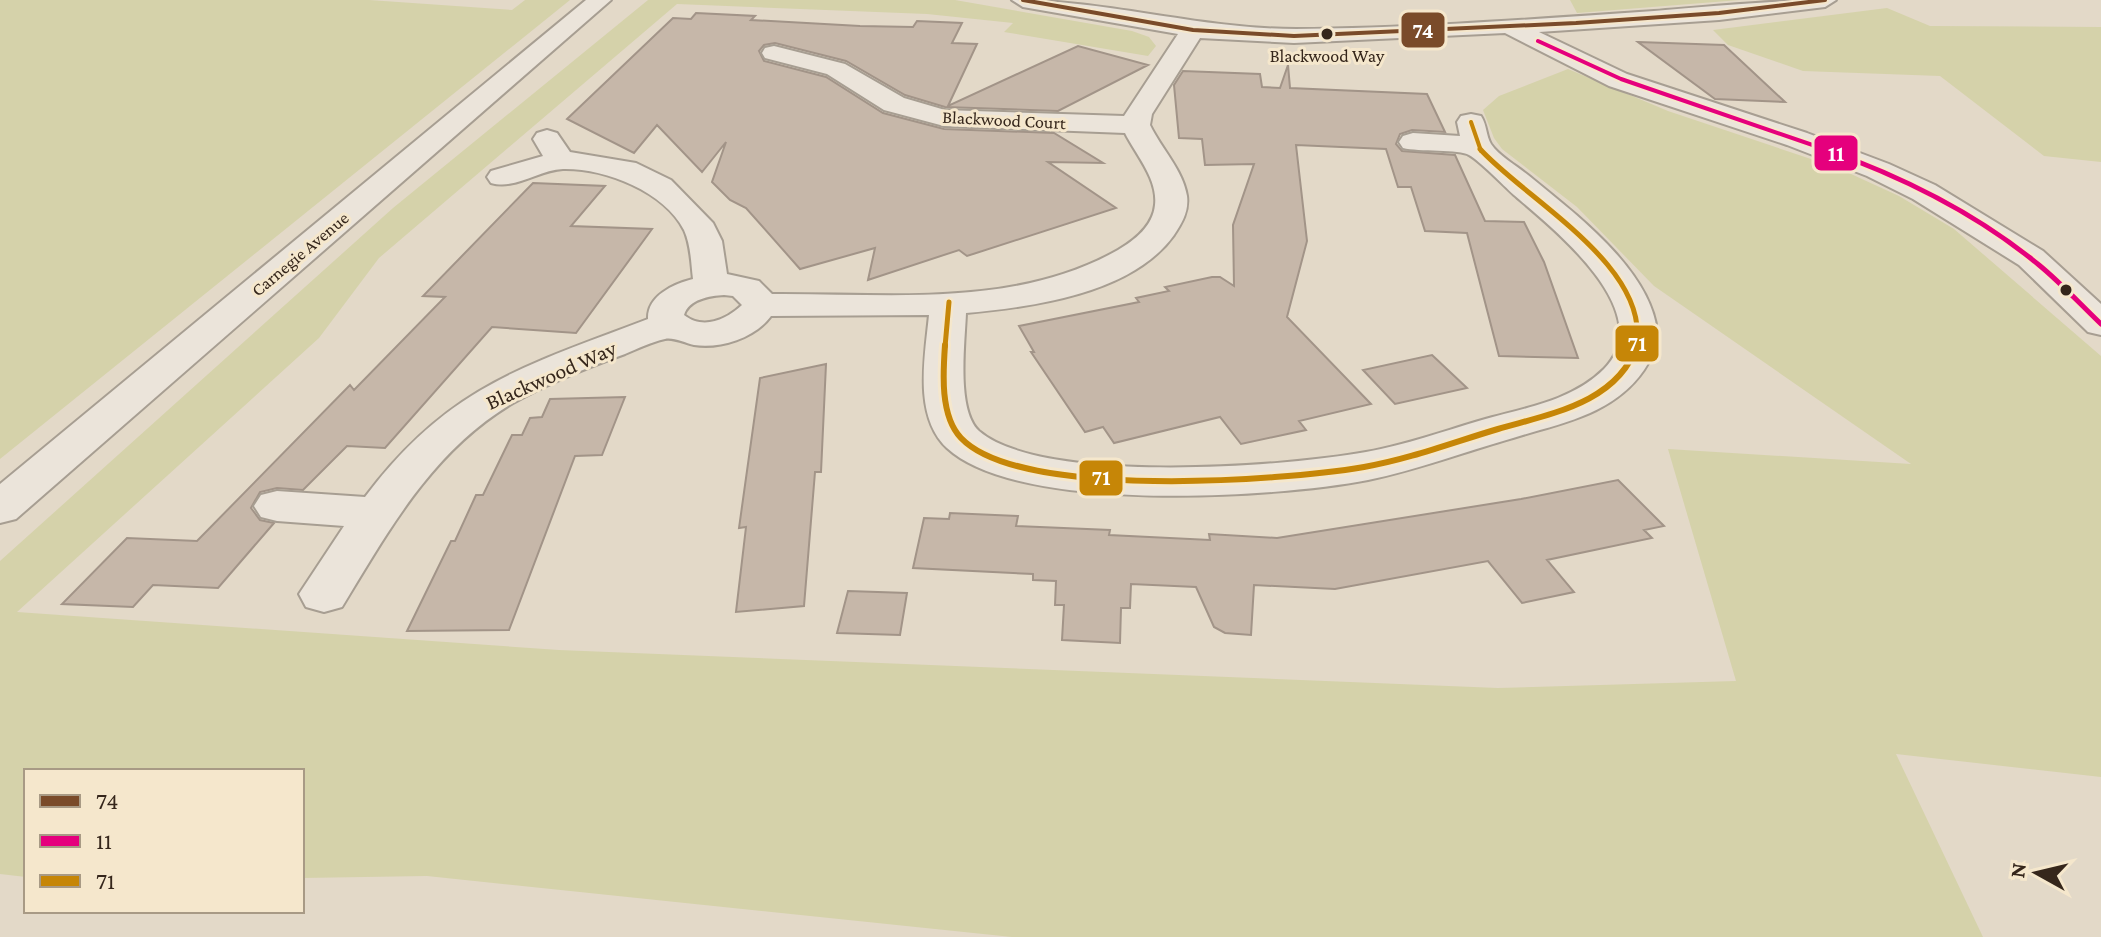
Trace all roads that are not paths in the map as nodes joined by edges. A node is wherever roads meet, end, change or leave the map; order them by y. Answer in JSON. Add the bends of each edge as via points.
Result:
{"nodes":[{"id":1,"x":600,"y":0,"type":"edge"},
{"id":2,"x":1023,"y":0,"type":"edge"},
{"id":3,"x":1825,"y":0,"type":"edge"},
{"id":4,"x":1511,"y":27,"type":"junction"},
{"id":5,"x":1193,"y":30,"type":"junction"},
{"id":6,"x":774,"y":53,"type":"dead end"},
{"id":7,"x":860,"y":56,"type":"dead end"},
{"id":8,"x":836,"y":69,"type":"junction"},
{"id":9,"x":1136,"y":125,"type":"junction"},
{"id":10,"x":1413,"y":142,"type":"dead end"},
{"id":11,"x":502,"y":177,"type":"dead end"},
{"id":12,"x":711,"y":285,"type":"junction"},
{"id":13,"x":949,"y":302,"type":"junction"},
{"id":14,"x":760,"y":305,"type":"junction"},
{"id":15,"x":670,"y":324,"type":"junction"},
{"id":16,"x":2101,"y":324,"type":"edge"},
{"id":17,"x":277,"y":506,"type":"dead end"},
{"id":18,"x":0,"y":508,"type":"edge"},
{"id":19,"x":378,"y":513,"type":"junction"},
{"id":20,"x":324,"y":594,"type":"dead end"}],
"edges":[{"from":1,"to":18,"type":"street","name":"Carnegie Avenue"},
{"from":2,"to":5,"type":"street"},
{"from":3,"to":4,"type":"street"},
{"from":4,"to":5,"type":"street","via":[[1324,36]]},
{"from":4,"to":16,"type":"street","via":[[1618,80],[1797,139],[1924,192],[2031,258]]},
{"from":5,"to":9,"type":"street"},
{"from":6,"to":8,"type":"street","name":"Blackwood Court"},
{"from":7,"to":8,"type":"street"},
{"from":8,"to":9,"type":"street","name":"Blackwood Court","via":[[894,104],[944,118]]},
{"from":9,"to":13,"type":"street","via":[[1172,199],[1166,221],[1145,247],[1110,271],[1073,286],[1023,297]]},
{"from":10,"to":13,"type":"street","via":[[1474,134],[1565,223],[1633,307],[1638,330],[1625,371],[1584,402],[1398,459],[1281,479],[1088,479],[1001,461],[963,441],[948,409],[944,365]]},
{"from":11,"to":12,"type":"street","via":[[553,150],[625,169],[660,187],[697,223]]},
{"from":12,"to":14,"type":"street","via":[[745,288]]},
{"from":12,"to":15,"type":"street","via":[[670,303],[665,317]]},
{"from":13,"to":14,"type":"street"},
{"from":14,"to":15,"type":"street","via":[[741,325],[714,333],[686,332]]},
{"from":15,"to":19,"type":"street","name":"Blackwood Way","via":[[514,388],[467,414],[430,448]]},
{"from":17,"to":19,"type":"street"},
{"from":19,"to":20,"type":"street","name":"Blackwood Way"}]}
